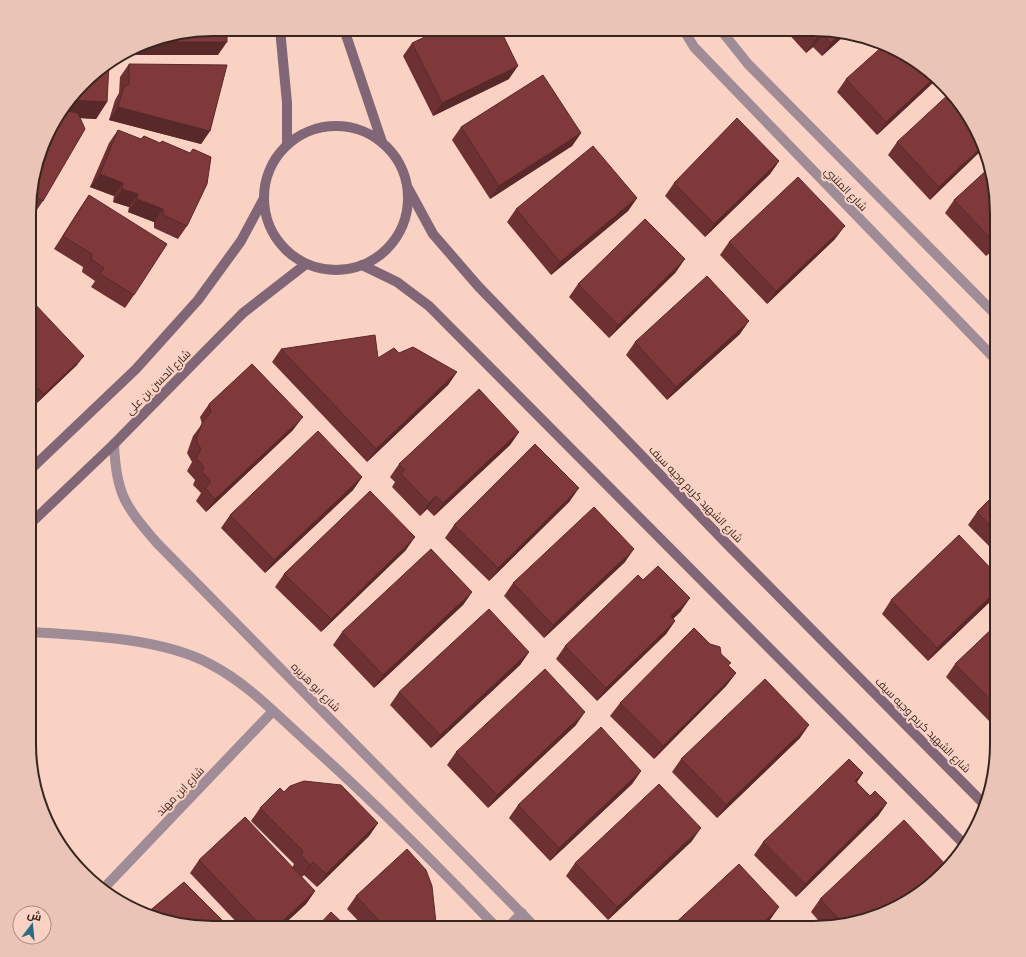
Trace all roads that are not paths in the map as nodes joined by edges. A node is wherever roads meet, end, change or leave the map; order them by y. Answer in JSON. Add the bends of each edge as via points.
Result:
{"nodes":[{"id":1,"x":281,"y":36,"type":"edge"},
{"id":2,"x":346,"y":36,"type":"edge"},
{"id":3,"x":688,"y":36,"type":"edge"},
{"id":4,"x":726,"y":36,"type":"edge"},
{"id":5,"x":382,"y":142,"type":"junction"},
{"id":6,"x":287,"y":144,"type":"junction"},
{"id":7,"x":408,"y":188,"type":"junction"},
{"id":8,"x":263,"y":200,"type":"junction"},
{"id":9,"x":306,"y":264,"type":"junction"},
{"id":10,"x":362,"y":265,"type":"junction"},
{"id":11,"x":990,"y":309,"type":"edge"},
{"id":12,"x":990,"y":354,"type":"edge"},
{"id":13,"x":114,"y":444,"type":"junction"},
{"id":14,"x":36,"y":464,"type":"edge"},
{"id":15,"x":36,"y":518,"type":"edge"},
{"id":16,"x":36,"y":632,"type":"edge"},
{"id":17,"x":273,"y":711,"type":"junction"},
{"id":18,"x":981,"y":801,"type":"edge"},
{"id":19,"x":961,"y":841,"type":"edge"},
{"id":20,"x":107,"y":885,"type":"edge"},
{"id":21,"x":522,"y":913,"type":"junction"},
{"id":22,"x":490,"y":921,"type":"edge"},
{"id":23,"x":514,"y":921,"type":"edge"},
{"id":24,"x":529,"y":921,"type":"edge"}],
"edges":[{"from":1,"to":6,"type":"street","via":[[287,103]]},
{"from":2,"to":5,"type":"street"},
{"from":3,"to":12,"type":"street","name":"شارع المتنبي","via":[[694,47]]},
{"from":4,"to":11,"type":"street","name":"شارع المتنبي","via":[[748,64]]},
{"from":5,"to":6,"type":"street","via":[[360,130],[334,126],[309,130]]},
{"from":5,"to":7,"type":"street","via":[[394,155],[403,171]]},
{"from":6,"to":8,"type":"street","via":[[274,160],[266,180]]},
{"from":7,"to":10,"type":"street","via":[[407,212],[398,234],[382,253]]},
{"from":7,"to":18,"type":"street","name":"شارع الشهيد كريم وجيه سيف","via":[[433,234],[478,286],[728,545]]},
{"from":8,"to":9,"type":"street","via":[[269,227],[284,249]]},
{"from":8,"to":14,"type":"street","via":[[241,241],[198,300],[136,369]]},
{"from":9,"to":10,"type":"street","via":[[344,270]]},
{"from":9,"to":13,"type":"street","name":"شارع الحسن بن على","via":[[243,313]]},
{"from":10,"to":19,"type":"street","via":[[397,282],[433,310]]},
{"from":13,"to":15,"type":"street","name":"شارع الحسن بن على"},
{"from":13,"to":21,"type":"street","name":"شارع ابو هريره","via":[[115,473],[119,488],[135,518]]},
{"from":16,"to":17,"type":"street","via":[[101,636],[168,648],[210,664],[243,685]]},
{"from":17,"to":20,"type":"street","name":"شارع ابن مهند"},
{"from":17,"to":22,"type":"street","via":[[345,776]]},
{"from":21,"to":23,"type":"street"},
{"from":21,"to":24,"type":"street","name":"شارع ابو هريره"}]}
